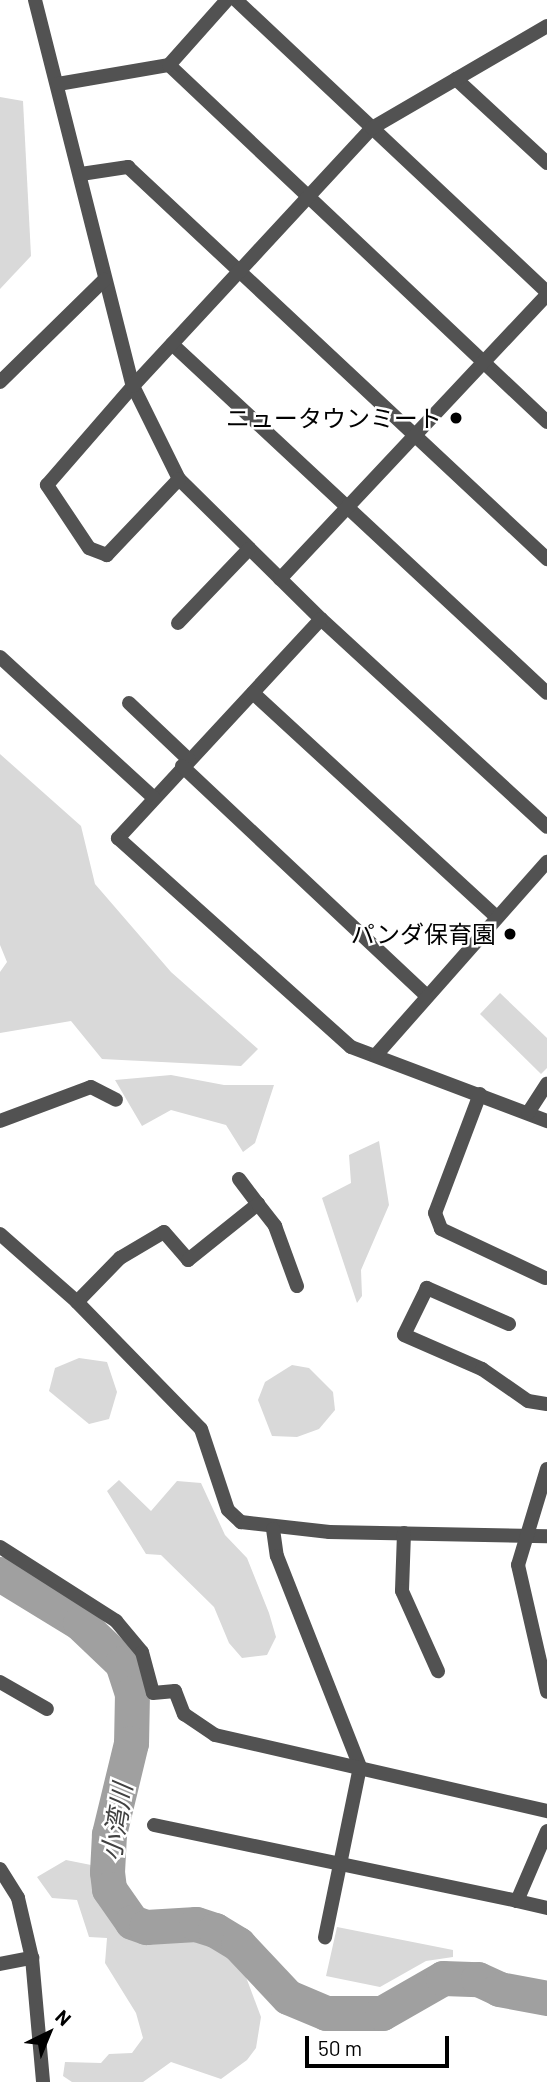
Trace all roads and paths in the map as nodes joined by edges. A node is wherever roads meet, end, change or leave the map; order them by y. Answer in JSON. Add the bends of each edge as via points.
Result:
{"nodes":[{"id":1,"x":35,"y":0,"type":"edge"},
{"id":2,"x":236,"y":0,"type":"edge"},
{"id":3,"x":221,"y":2,"type":"edge"},
{"id":4,"x":546,"y":29,"type":"edge"},
{"id":5,"x":169,"y":65,"type":"junction"},
{"id":6,"x":456,"y":79,"type":"junction"},
{"id":7,"x":58,"y":83,"type":"junction"},
{"id":8,"x":372,"y":128,"type":"junction"},
{"id":9,"x":547,"y":163,"type":"edge"},
{"id":10,"x":81,"y":174,"type":"junction"},
{"id":11,"x":307,"y":196,"type":"junction"},
{"id":12,"x":240,"y":270,"type":"junction"},
{"id":13,"x":104,"y":280,"type":"junction"},
{"id":14,"x":547,"y":294,"type":"edge"},
{"id":15,"x":172,"y":344,"type":"junction"},
{"id":16,"x":484,"y":362,"type":"junction"},
{"id":17,"x":0,"y":382,"type":"edge"},
{"id":18,"x":133,"y":386,"type":"junction"},
{"id":19,"x":547,"y":422,"type":"edge"},
{"id":20,"x":416,"y":437,"type":"junction"},
{"id":21,"x":179,"y":479,"type":"junction"},
{"id":22,"x":348,"y":509,"type":"junction"},
{"id":23,"x":249,"y":549,"type":"junction"},
{"id":24,"x":547,"y":559,"type":"edge"},
{"id":25,"x":280,"y":579,"type":"junction"},
{"id":26,"x":321,"y":619,"type":"junction"},
{"id":27,"x":178,"y":623,"type":"dead end"},
{"id":28,"x":0,"y":657,"type":"edge"},
{"id":29,"x":253,"y":693,"type":"junction"},
{"id":30,"x":547,"y":693,"type":"edge"},
{"id":31,"x":129,"y":703,"type":"dead end"},
{"id":32,"x":186,"y":763,"type":"junction"},
{"id":33,"x":154,"y":798,"type":"junction"},
{"id":34,"x":547,"y":827,"type":"edge"},
{"id":35,"x":547,"y":862,"type":"edge"},
{"id":36,"x":497,"y":917,"type":"junction"},
{"id":37,"x":426,"y":995,"type":"junction"},
{"id":38,"x":376,"y":1055,"type":"junction"},
{"id":39,"x":547,"y":1084,"type":"edge"},
{"id":40,"x":480,"y":1094,"type":"junction"},
{"id":41,"x":117,"y":1100,"type":"dead end"},
{"id":42,"x":528,"y":1113,"type":"junction"},
{"id":43,"x":0,"y":1121,"type":"edge"},
{"id":44,"x":547,"y":1121,"type":"edge"},
{"id":45,"x":239,"y":1179,"type":"dead end"},
{"id":46,"x":258,"y":1203,"type":"junction"},
{"id":47,"x":0,"y":1234,"type":"edge"},
{"id":48,"x":545,"y":1278,"type":"dead end"},
{"id":49,"x":297,"y":1286,"type":"dead end"},
{"id":50,"x":77,"y":1302,"type":"junction"},
{"id":51,"x":509,"y":1324,"type":"dead end"},
{"id":52,"x":547,"y":1404,"type":"edge"},
{"id":53,"x":547,"y":1469,"type":"edge"},
{"id":54,"x":273,"y":1529,"type":"junction"},
{"id":55,"x":404,"y":1533,"type":"junction"},
{"id":56,"x":547,"y":1536,"type":"edge"},
{"id":57,"x":526,"y":1538,"type":"junction"},
{"id":58,"x":0,"y":1547,"type":"edge"},
{"id":59,"x":438,"y":1671,"type":"dead end"},
{"id":60,"x":0,"y":1682,"type":"edge"},
{"id":61,"x":546,"y":1682,"type":"edge"},
{"id":62,"x":47,"y":1709,"type":"dead end"},
{"id":63,"x":360,"y":1767,"type":"junction"},
{"id":64,"x":547,"y":1811,"type":"edge"},
{"id":65,"x":155,"y":1825,"type":"dead end"},
{"id":66,"x":547,"y":1831,"type":"edge"},
{"id":67,"x":340,"y":1865,"type":"junction"},
{"id":68,"x":0,"y":1869,"type":"edge"},
{"id":69,"x":517,"y":1901,"type":"junction"},
{"id":70,"x":547,"y":1908,"type":"edge"},
{"id":71,"x":325,"y":1937,"type":"dead end"},
{"id":72,"x":32,"y":1958,"type":"junction"},
{"id":73,"x":0,"y":1964,"type":"edge"},
{"id":74,"x":43,"y":2082,"type":"edge"}],
"edges":[{"from":1,"to":7,"type":"street"},
{"from":2,"to":8,"type":"street"},
{"from":3,"to":5,"type":"street"},
{"from":4,"to":6,"type":"street"},
{"from":5,"to":7,"type":"street"},
{"from":5,"to":11,"type":"street"},
{"from":6,"to":8,"type":"street"},
{"from":6,"to":9,"type":"street"},
{"from":7,"to":10,"type":"street"},
{"from":8,"to":11,"type":"street"},
{"from":8,"to":14,"type":"street"},
{"from":10,"to":12,"type":"street","via":[[128,167]]},
{"from":10,"to":13,"type":"street"},
{"from":11,"to":12,"type":"street"},
{"from":11,"to":16,"type":"street"},
{"from":12,"to":15,"type":"street"},
{"from":12,"to":20,"type":"street"},
{"from":13,"to":17,"type":"street"},
{"from":13,"to":18,"type":"street"},
{"from":14,"to":16,"type":"street"},
{"from":15,"to":18,"type":"street"},
{"from":15,"to":22,"type":"street"},
{"from":16,"to":19,"type":"street"},
{"from":16,"to":20,"type":"street"},
{"from":18,"to":21,"type":"street"},
{"from":18,"to":21,"type":"street","via":[[47,485],[89,548],[107,555]]},
{"from":20,"to":22,"type":"street"},
{"from":20,"to":24,"type":"street"},
{"from":21,"to":23,"type":"street"},
{"from":22,"to":25,"type":"street"},
{"from":22,"to":30,"type":"street"},
{"from":23,"to":25,"type":"street"},
{"from":23,"to":27,"type":"street"},
{"from":25,"to":26,"type":"street"},
{"from":26,"to":29,"type":"street"},
{"from":26,"to":34,"type":"street"},
{"from":28,"to":33,"type":"street"},
{"from":29,"to":32,"type":"street"},
{"from":29,"to":36,"type":"street"},
{"from":31,"to":32,"type":"street"},
{"from":32,"to":33,"type":"street"},
{"from":32,"to":37,"type":"street"},
{"from":33,"to":38,"type":"street","via":[[118,838],[336,1037]]},
{"from":35,"to":36,"type":"street"},
{"from":36,"to":37,"type":"street"},
{"from":37,"to":38,"type":"street"},
{"from":38,"to":40,"type":"street"},
{"from":39,"to":42,"type":"street"},
{"from":40,"to":42,"type":"street"},
{"from":40,"to":48,"type":"street","via":[[435,1213],[441,1229]]},
{"from":41,"to":43,"type":"street","via":[[92,1087]]},
{"from":42,"to":44,"type":"street"},
{"from":45,"to":46,"type":"street"},
{"from":46,"to":49,"type":"street","via":[[275,1226]]},
{"from":46,"to":50,"type":"street","via":[[188,1260],[164,1232],[120,1258]]},
{"from":47,"to":50,"type":"street"},
{"from":50,"to":54,"type":"street","via":[[201,1429],[228,1510],[241,1522]]},
{"from":51,"to":52,"type":"street","via":[[427,1288],[404,1335],[482,1368],[528,1401]]},
{"from":53,"to":57,"type":"street"},
{"from":54,"to":55,"type":"street"},
{"from":54,"to":63,"type":"street","via":[[277,1556]]},
{"from":55,"to":57,"type":"street"},
{"from":55,"to":59,"type":"street","via":[[402,1591]]},
{"from":56,"to":57,"type":"street"},
{"from":57,"to":61,"type":"street","via":[[518,1565]]},
{"from":58,"to":63,"type":"street","via":[[116,1621],[142,1652],[153,1693],[175,1691],[195,1725],[215,1735]]},
{"from":60,"to":62,"type":"street"},
{"from":63,"to":64,"type":"street"},
{"from":63,"to":67,"type":"street"},
{"from":65,"to":67,"type":"street"},
{"from":66,"to":69,"type":"street"},
{"from":67,"to":69,"type":"street"},
{"from":67,"to":71,"type":"street"},
{"from":68,"to":72,"type":"street","via":[[18,1898]]},
{"from":69,"to":70,"type":"street"},
{"from":72,"to":73,"type":"street"},
{"from":72,"to":74,"type":"street"}]}
